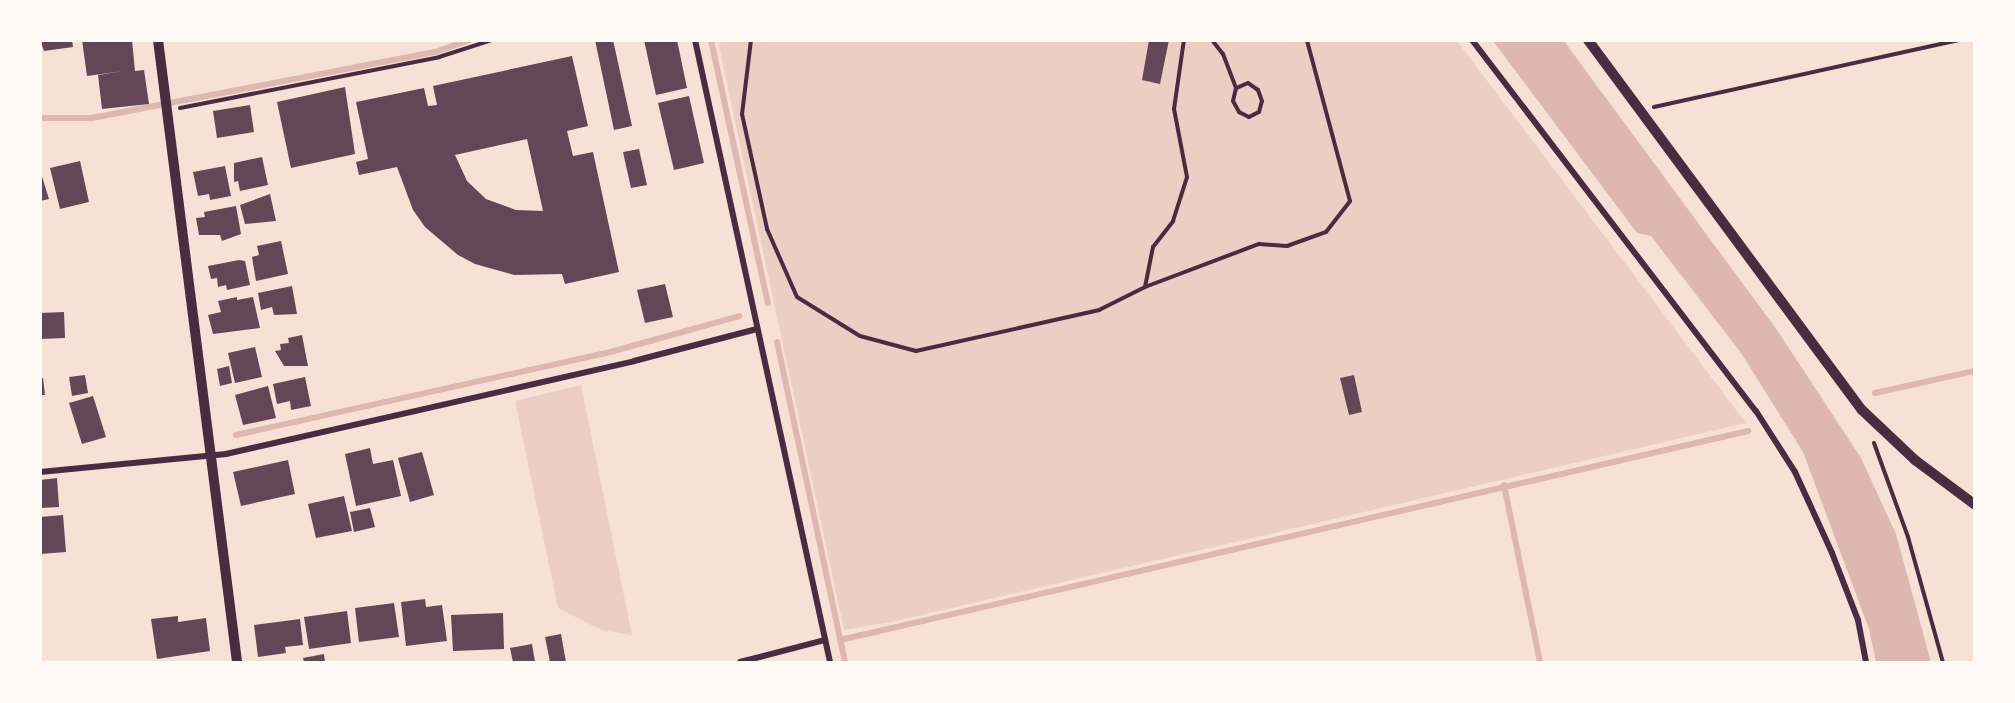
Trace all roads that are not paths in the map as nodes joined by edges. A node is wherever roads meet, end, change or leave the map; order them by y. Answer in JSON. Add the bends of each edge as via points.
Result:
{"nodes":[{"id":1,"x":158,"y":40,"type":"edge"},
{"id":2,"x":694,"y":40,"type":"edge"},
{"id":3,"x":1472,"y":40,"type":"edge"},
{"id":4,"x":1588,"y":40,"type":"edge"},
{"id":5,"x":757,"y":329,"type":"junction"},
{"id":6,"x":211,"y":454,"type":"junction"},
{"id":7,"x":40,"y":472,"type":"edge"},
{"id":8,"x":1974,"y":504,"type":"edge"},
{"id":9,"x":825,"y":640,"type":"junction"},
{"id":10,"x":237,"y":663,"type":"edge"},
{"id":11,"x":740,"y":663,"type":"edge"},
{"id":12,"x":830,"y":663,"type":"edge"},
{"id":13,"x":1866,"y":663,"type":"edge"}],
"edges":[{"from":1,"to":6,"type":"street"},
{"from":2,"to":5,"type":"street"},
{"from":3,"to":13,"type":"street","via":[[1756,411],[1795,472],[1858,620]]},
{"from":4,"to":8,"type":"street","via":[[1862,410],[1915,460]]},
{"from":5,"to":6,"type":"street","via":[[634,361]]},
{"from":5,"to":9,"type":"street"},
{"from":6,"to":7,"type":"street"},
{"from":6,"to":10,"type":"street"},
{"from":9,"to":11,"type":"street"},
{"from":9,"to":12,"type":"street"}]}
